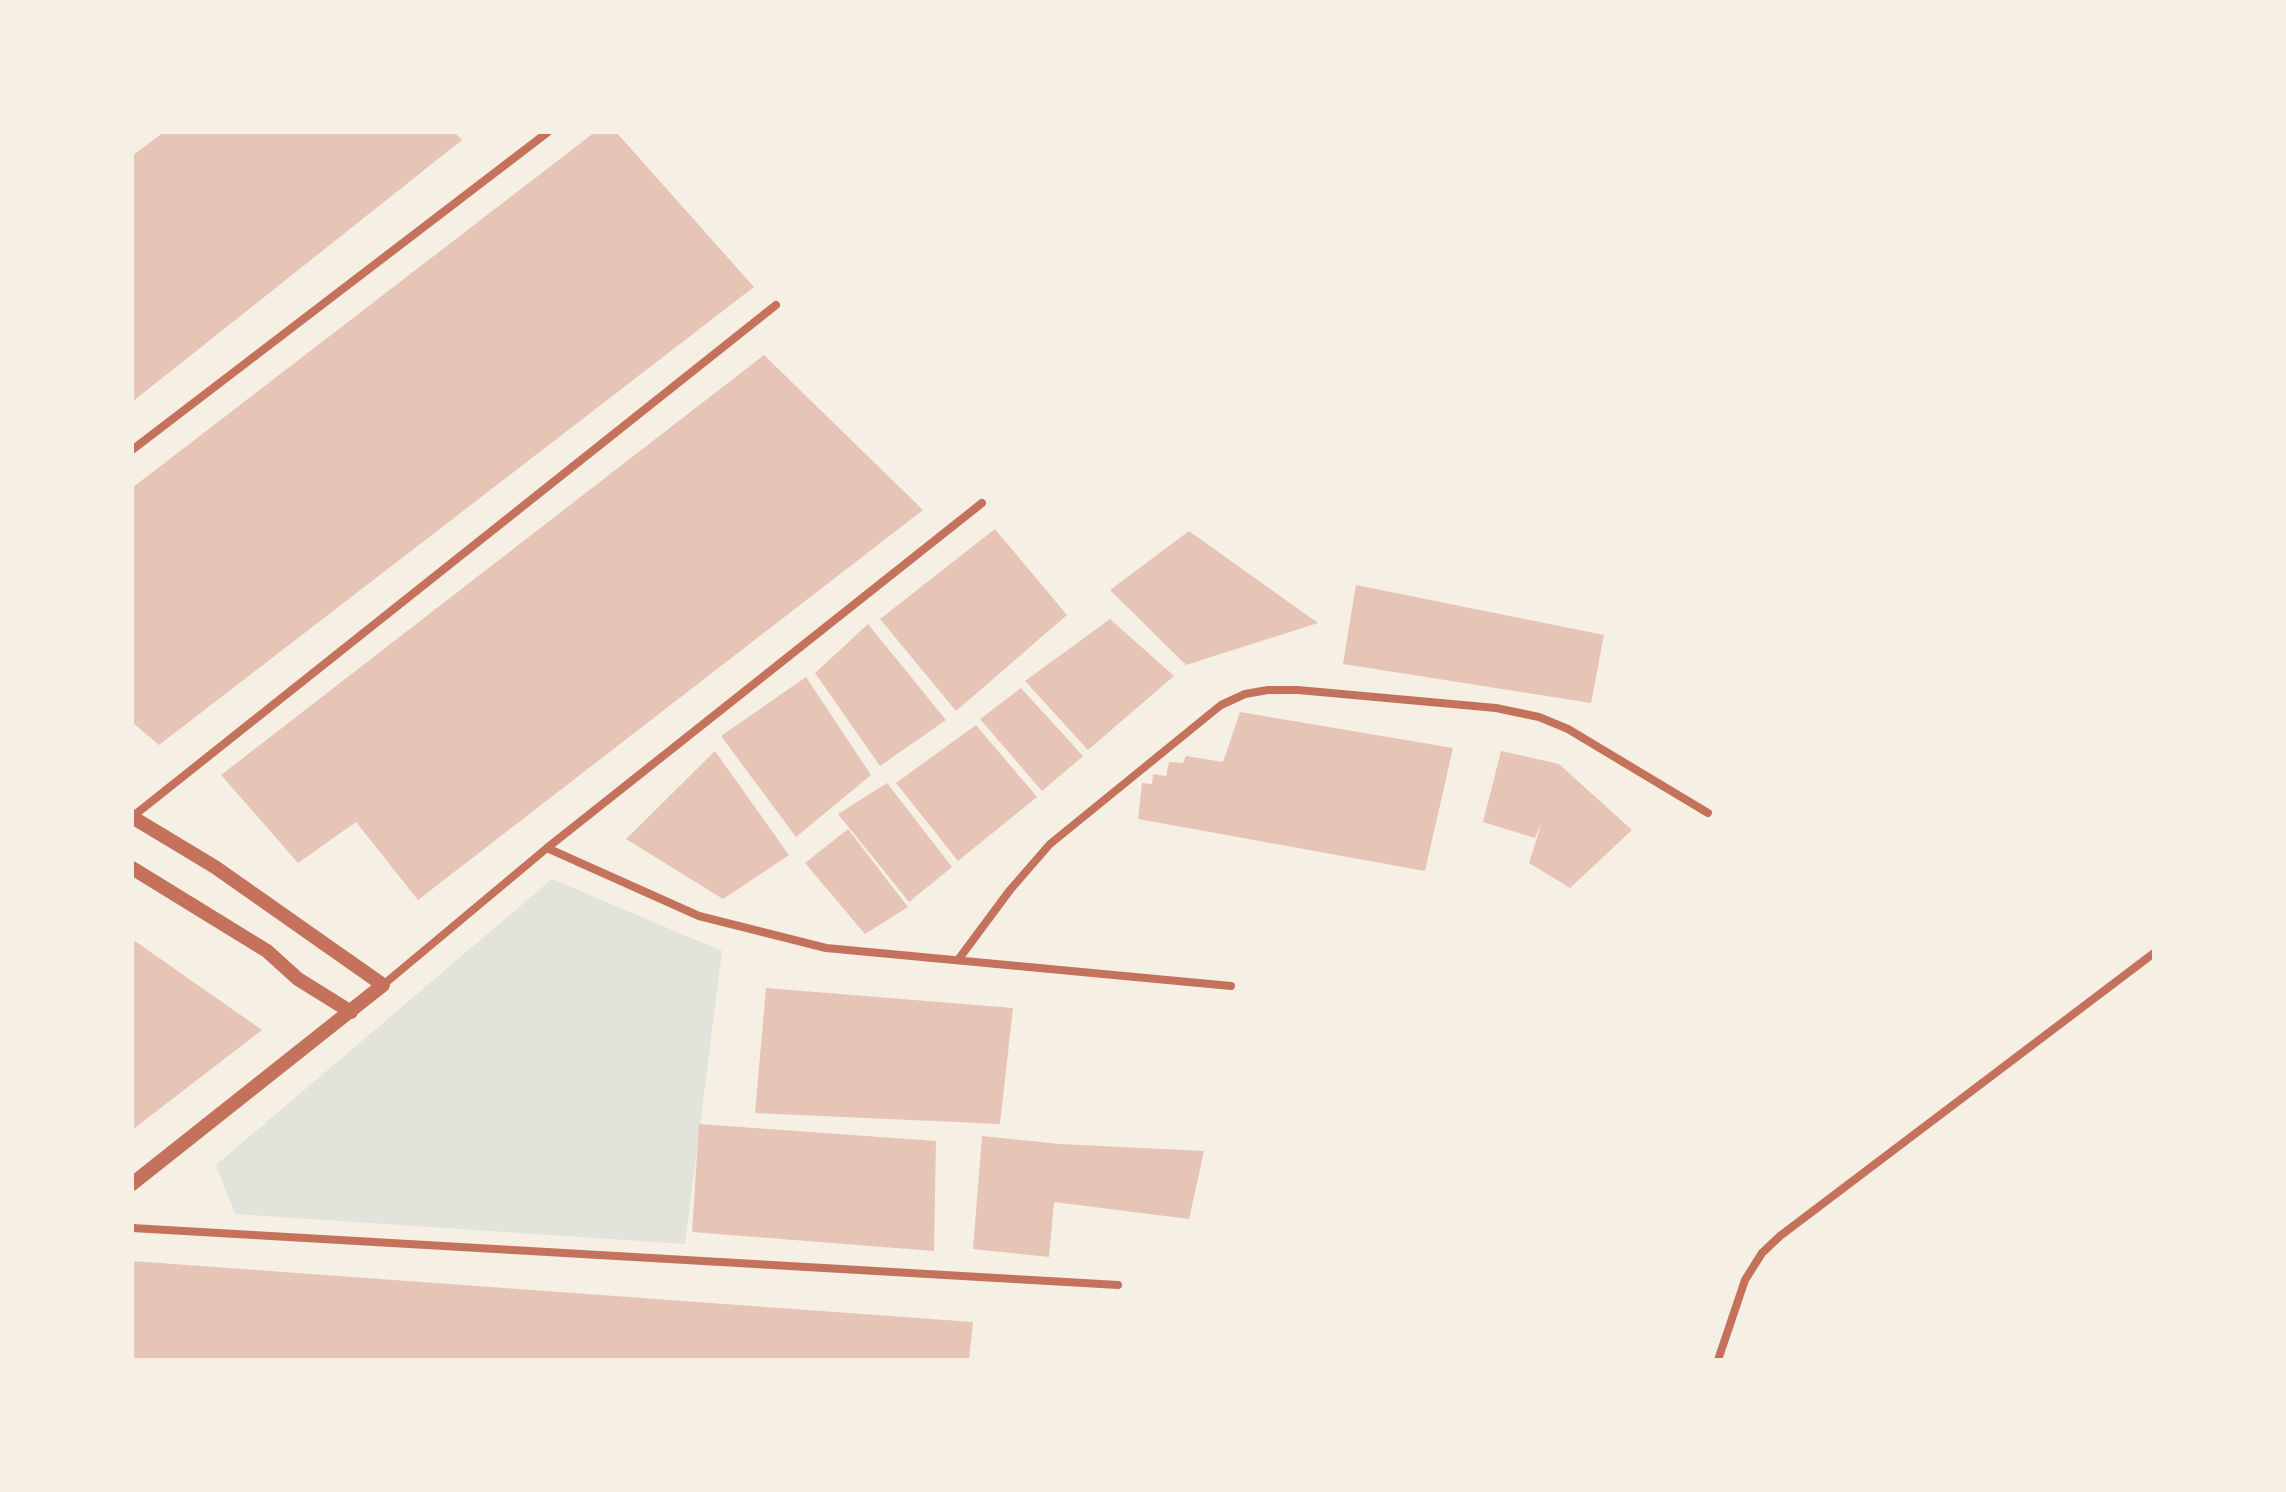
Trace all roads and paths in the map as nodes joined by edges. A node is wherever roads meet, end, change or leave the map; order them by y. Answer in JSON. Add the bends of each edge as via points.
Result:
{"nodes":[{"id":1,"x":548,"y":132,"type":"edge"},
{"id":2,"x":776,"y":305,"type":"dead end"},
{"id":3,"x":132,"y":450,"type":"edge"},
{"id":4,"x":982,"y":503,"type":"dead end"},
{"id":5,"x":1708,"y":813,"type":"dead end"},
{"id":6,"x":132,"y":817,"type":"edge"},
{"id":7,"x":547,"y":848,"type":"junction"},
{"id":8,"x":132,"y":868,"type":"edge"},
{"id":9,"x":2154,"y":953,"type":"edge"},
{"id":10,"x":958,"y":960,"type":"junction"},
{"id":11,"x":383,"y":985,"type":"junction"},
{"id":12,"x":1231,"y":986,"type":"dead end"},
{"id":13,"x":351,"y":1012,"type":"junction"},
{"id":14,"x":132,"y":1184,"type":"edge"},
{"id":15,"x":132,"y":1228,"type":"edge"},
{"id":16,"x":1118,"y":1285,"type":"dead end"},
{"id":17,"x":1718,"y":1360,"type":"edge"}],
"edges":[{"from":1,"to":3,"type":"street"},
{"from":2,"to":6,"type":"street"},
{"from":4,"to":7,"type":"street"},
{"from":5,"to":10,"type":"street","via":[[1539,717],[1496,708],[1298,690],[1245,694],[1221,705],[1050,844]]},
{"from":6,"to":11,"type":"street","via":[[215,867]]},
{"from":7,"to":10,"type":"street","via":[[699,916],[764,934],[826,948]]},
{"from":7,"to":11,"type":"street"},
{"from":8,"to":13,"type":"street","via":[[267,951],[298,979]]},
{"from":9,"to":17,"type":"street","via":[[1780,1236],[1745,1280]]},
{"from":10,"to":12,"type":"street"},
{"from":11,"to":13,"type":"street"},
{"from":13,"to":14,"type":"street"},
{"from":15,"to":16,"type":"street"}]}
